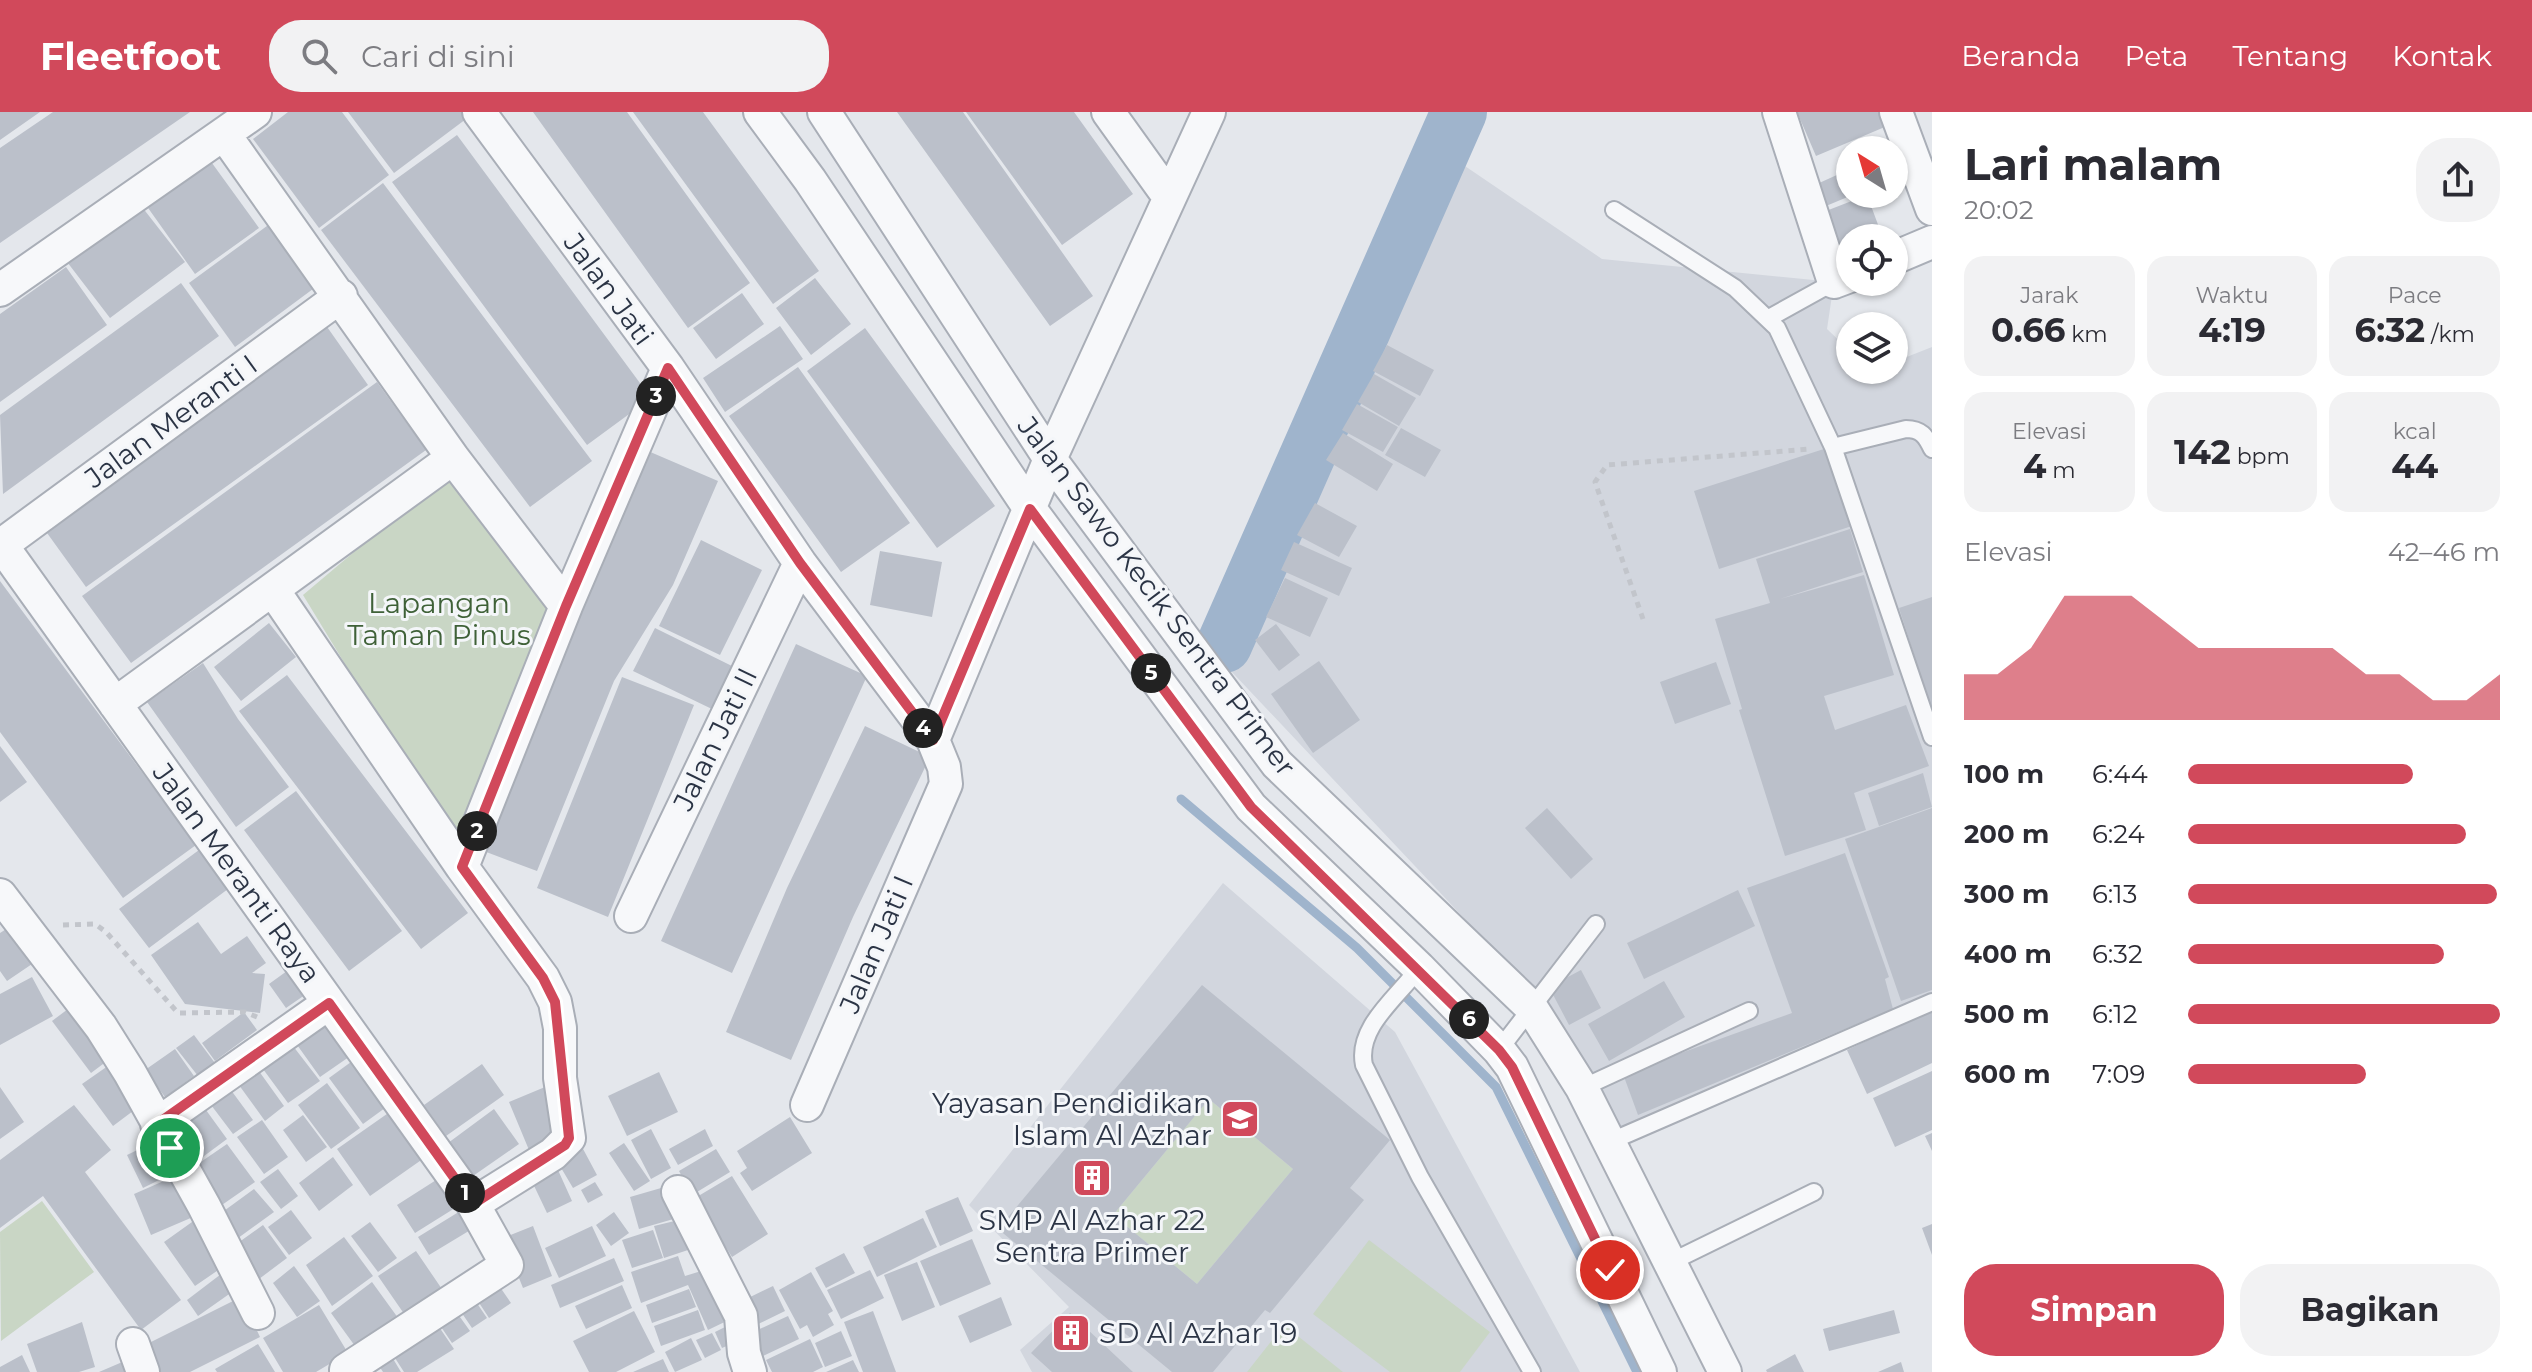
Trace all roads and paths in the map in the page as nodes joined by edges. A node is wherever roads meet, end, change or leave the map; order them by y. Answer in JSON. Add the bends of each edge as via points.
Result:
{"nodes":[{"id":1,"x":255,"y":112,"type":"edge"},
{"id":2,"x":479,"y":112,"type":"edge"},
{"id":3,"x":760,"y":112,"type":"edge"},
{"id":4,"x":824,"y":112,"type":"edge"},
{"id":5,"x":1108,"y":112,"type":"edge"},
{"id":6,"x":1209,"y":112,"type":"edge"},
{"id":7,"x":1779,"y":112,"type":"edge"},
{"id":8,"x":1896,"y":112,"type":"edge"},
{"id":9,"x":224,"y":134,"type":"junction"},
{"id":10,"x":852,"y":151,"type":"junction"},
{"id":11,"x":810,"y":180,"type":"junction"},
{"id":12,"x":1169,"y":197,"type":"junction"},
{"id":13,"x":1932,"y":209,"type":"edge"},
{"id":14,"x":1614,"y":210,"type":"dead end"},
{"id":15,"x":1932,"y":242,"type":"edge"},
{"id":16,"x":1908,"y":252,"type":"edge"},
{"id":17,"x":1836,"y":263,"type":"edge"},
{"id":18,"x":1836,"y":282,"type":"edge"},
{"id":19,"x":0,"y":290,"type":"edge"},
{"id":20,"x":341,"y":296,"type":"junction"},
{"id":21,"x":1769,"y":318,"type":"junction"},
{"id":22,"x":668,"y":368,"type":"junction"},
{"id":23,"x":1833,"y":447,"type":"junction"},
{"id":24,"x":1932,"y":449,"type":"edge"},
{"id":25,"x":453,"y":458,"type":"junction"},
{"id":26,"x":1050,"y":459,"type":"junction"},
{"id":27,"x":1030,"y":509,"type":"junction"},
{"id":28,"x":0,"y":545,"type":"edge"},
{"id":29,"x":800,"y":563,"type":"junction"},
{"id":30,"x":273,"y":590,"type":"junction"},
{"id":31,"x":566,"y":606,"type":"junction"},
{"id":32,"x":1643,"y":619,"type":"dead end"},
{"id":33,"x":115,"y":704,"type":"junction"},
{"id":34,"x":1932,"y":737,"type":"edge"},
{"id":35,"x":933,"y":740,"type":"junction"},
{"id":36,"x":1277,"y":764,"type":"junction"},
{"id":37,"x":946,"y":784,"type":"joint"},
{"id":38,"x":1251,"y":807,"type":"junction"},
{"id":39,"x":462,"y":867,"type":"junction"},
{"id":40,"x":0,"y":895,"type":"edge"},
{"id":41,"x":631,"y":916,"type":"dead end"},
{"id":42,"x":53,"y":923,"type":"dead end"},
{"id":43,"x":1596,"y":924,"type":"dead end"},
{"id":44,"x":1416,"y":971,"type":"junction"},
{"id":45,"x":1932,"y":1002,"type":"edge"},
{"id":46,"x":329,"y":1003,"type":"junction"},
{"id":47,"x":1531,"y":1007,"type":"junction"},
{"id":48,"x":1749,"y":1011,"type":"dead end"},
{"id":49,"x":291,"y":1030,"type":"junction"},
{"id":50,"x":1499,"y":1050,"type":"junction"},
{"id":51,"x":1582,"y":1088,"type":"junction"},
{"id":52,"x":807,"y":1105,"type":"dead end"},
{"id":53,"x":157,"y":1124,"type":"junction"},
{"id":54,"x":1609,"y":1142,"type":"junction"},
{"id":55,"x":678,"y":1192,"type":"dead end"},
{"id":56,"x":1814,"y":1192,"type":"dead end"},
{"id":57,"x":473,"y":1204,"type":"junction"},
{"id":58,"x":1671,"y":1262,"type":"junction"},
{"id":59,"x":258,"y":1313,"type":"dead end"},
{"id":60,"x":346,"y":1370,"type":"dead end"},
{"id":61,"x":750,"y":1372,"type":"edge"},
{"id":62,"x":1532,"y":1372,"type":"edge"},
{"id":63,"x":1660,"y":1372,"type":"edge"},
{"id":64,"x":1725,"y":1372,"type":"edge"}],
"edges":[{"from":1,"to":9,"type":"street"},
{"from":2,"to":22,"type":"street","name":"Jalan Jati"},
{"from":3,"to":11,"type":"street","name":"Jalan Sawo Kecik Sentra Primer"},
{"from":4,"to":10,"type":"street","name":"Jalan Sawo Kecik Sentra Primer"},
{"from":5,"to":12,"type":"street"},
{"from":6,"to":12,"type":"street"},
{"from":7,"to":17,"type":"street"},
{"from":8,"to":13,"type":"street"},
{"from":9,"to":19,"type":"street"},
{"from":9,"to":20,"type":"street"},
{"from":10,"to":11,"type":"street"},
{"from":10,"to":26,"type":"street","name":"Jalan Sawo Kecik Sentra Primer"},
{"from":11,"to":27,"type":"street","name":"Jalan Sawo Kecik Sentra Primer"},
{"from":12,"to":26,"type":"street"},
{"from":14,"to":21,"type":"lane","via":[[1735,288]]},
{"from":15,"to":16,"type":"street"},
{"from":18,"to":21,"type":"lane"},
{"from":20,"to":25,"type":"street"},
{"from":20,"to":28,"type":"street","name":"Jalan Meranti I"},
{"from":21,"to":23,"type":"lane"},
{"from":22,"to":29,"type":"street","name":"Jalan Jati"},
{"from":22,"to":31,"type":"street"},
{"from":23,"to":24,"type":"lane","via":[[1916,429]]},
{"from":23,"to":32,"type":"path","via":[[1607,465],[1598,473],[1595,482]]},
{"from":23,"to":34,"type":"lane"},
{"from":25,"to":30,"type":"street"},
{"from":25,"to":31,"type":"street"},
{"from":26,"to":27,"type":"street"},
{"from":26,"to":36,"type":"street","name":"Jalan Sawo Kecik Sentra Primer"},
{"from":27,"to":35,"type":"street"},
{"from":27,"to":38,"type":"street","name":"Jalan Sawo Kecik Sentra Primer"},
{"from":28,"to":33,"type":"street","name":"Jalan Meranti Raya"},
{"from":29,"to":35,"type":"street","name":"Jalan Jati"},
{"from":29,"to":41,"type":"street","name":"Jalan Jati II"},
{"from":30,"to":33,"type":"street"},
{"from":30,"to":39,"type":"street"},
{"from":31,"to":39,"type":"street"},
{"from":33,"to":46,"type":"street","name":"Jalan Meranti Raya"},
{"from":35,"to":37,"type":"street","name":"Jalan Jati"},
{"from":36,"to":38,"type":"street"},
{"from":36,"to":47,"type":"street","name":"Jalan Sawo Kecik Sentra Primer"},
{"from":37,"to":52,"type":"street","name":"Jalan Jati I"},
{"from":38,"to":44,"type":"street","name":"Jalan Sawo Kecik Sentra Primer"},
{"from":39,"to":57,"type":"street","via":[[555,1002],[569,1138],[553,1154]]},
{"from":40,"to":53,"type":"street","via":[[101,1027]]},
{"from":42,"to":49,"type":"path","via":[[95,924],[178,1013],[245,1012]]},
{"from":43,"to":47,"type":"lane"},
{"from":44,"to":50,"type":"street","name":"Jalan Sawo Kecik Sentra Primer"},
{"from":44,"to":62,"type":"lane","via":[[1369,1030],[1361,1051],[1364,1065],[1420,1177]]},
{"from":45,"to":54,"type":"lane"},
{"from":46,"to":49,"type":"street"},
{"from":46,"to":57,"type":"street","name":"Jalan Meranti Raya"},
{"from":47,"to":50,"type":"lane"},
{"from":47,"to":51,"type":"street","name":"Jalan Sawo Kecik Sentra Primer"},
{"from":48,"to":51,"type":"lane"},
{"from":49,"to":53,"type":"street"},
{"from":50,"to":63,"type":"street","name":"Jalan Sawo Kecik Sentra Primer","via":[[1512,1067]]},
{"from":51,"to":54,"type":"street","name":"Jalan Sawo Kecik Sentra Primer"},
{"from":53,"to":59,"type":"street"},
{"from":54,"to":58,"type":"street","name":"Jalan Sawo Kecik Sentra Primer"},
{"from":55,"to":61,"type":"street","via":[[741,1316]]},
{"from":56,"to":58,"type":"lane"},
{"from":57,"to":60,"type":"street","name":"Jalan Meranti Raya","via":[[507,1265]]},
{"from":58,"to":64,"type":"street","name":"Jalan Sawo Kecik Sentra Primer"}]}
